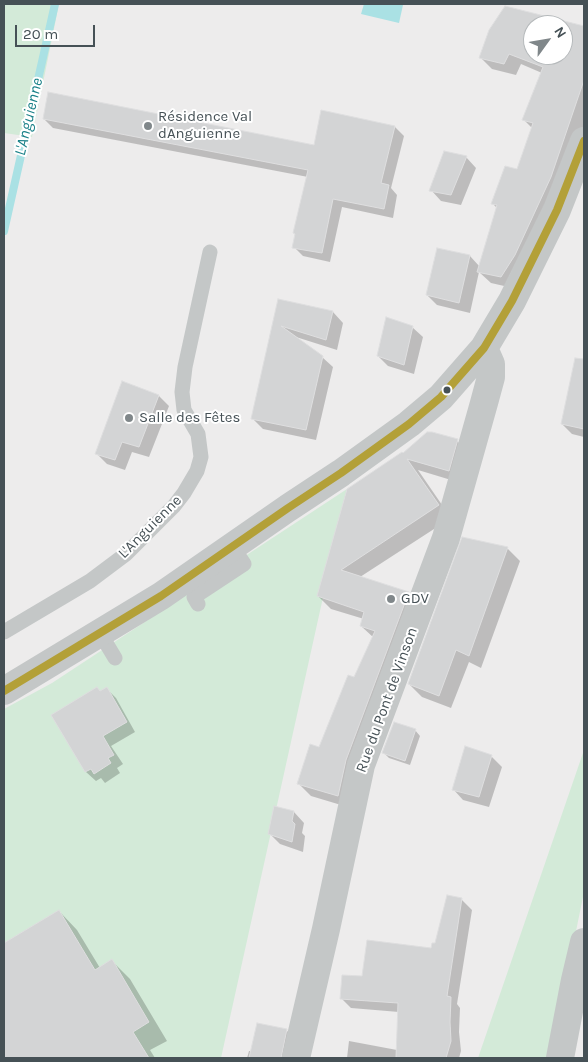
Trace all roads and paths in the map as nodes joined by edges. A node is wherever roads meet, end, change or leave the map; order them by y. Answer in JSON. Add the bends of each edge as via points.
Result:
{"nodes":[{"id":1,"x":584,"y":141,"type":"edge"},
{"id":2,"x":210,"y":252,"type":"dead end"},
{"id":3,"x":484,"y":348,"type":"junction"},
{"id":4,"x":232,"y":546,"type":"junction"},
{"id":5,"x":198,"y":604,"type":"dead end"},
{"id":6,"x":4,"y":632,"type":"edge"},
{"id":7,"x":100,"y":633,"type":"junction"},
{"id":8,"x":115,"y":658,"type":"dead end"},
{"id":9,"x":4,"y":691,"type":"edge"},
{"id":10,"x":584,"y":942,"type":"edge"},
{"id":11,"x":296,"y":1058,"type":"edge"},
{"id":12,"x":560,"y":1058,"type":"edge"}],
"edges":[{"from":1,"to":3,"type":"street","via":[[557,210],[512,301]]},
{"from":2,"to":6,"type":"lane","name":"L'Anguienne","via":[[182,392],[184,410],[198,434],[201,457],[197,471],[174,506],[126,554],[90,580]]},
{"from":3,"to":4,"type":"street","via":[[441,396],[410,424]]},
{"from":3,"to":11,"type":"street","name":"Rue du Pont de Vinson","via":[[491,364],[484,403],[446,538],[362,765]]},
{"from":4,"to":5,"type":"lane","via":[[244,564],[194,597]]},
{"from":4,"to":7,"type":"street","via":[[161,596]]},
{"from":7,"to":8,"type":"lane"},
{"from":7,"to":9,"type":"street"},
{"from":10,"to":12,"type":"street"}]}
